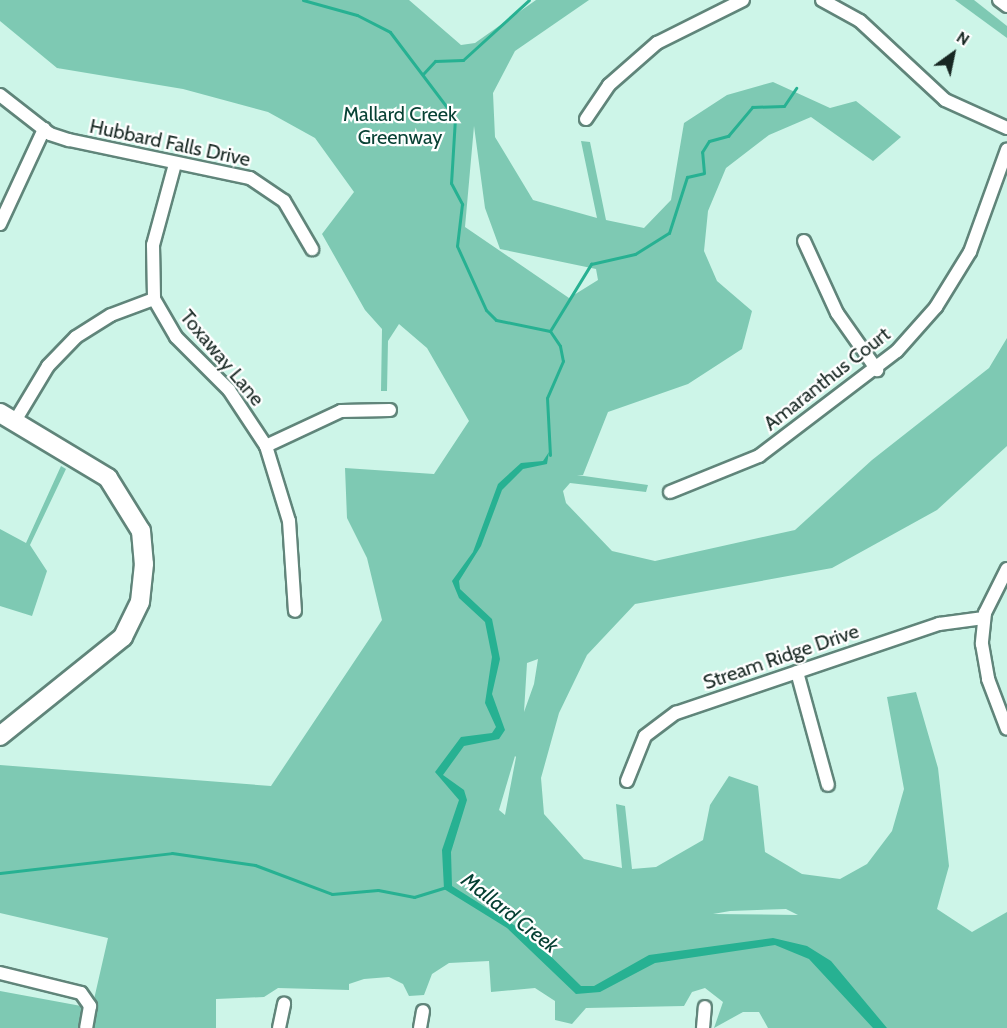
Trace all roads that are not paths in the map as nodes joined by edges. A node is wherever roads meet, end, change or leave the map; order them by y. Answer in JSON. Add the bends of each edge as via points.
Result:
{"nodes":[{"id":1,"x":743,"y":0,"type":"edge"},
{"id":2,"x":822,"y":0,"type":"edge"},
{"id":3,"x":999,"y":0,"type":"edge"},
{"id":4,"x":1007,"y":6,"type":"edge"},
{"id":5,"x":0,"y":95,"type":"edge"},
{"id":6,"x":586,"y":119,"type":"dead end"},
{"id":7,"x":1007,"y":128,"type":"edge"},
{"id":8,"x":44,"y":129,"type":"junction"},
{"id":9,"x":1007,"y":150,"type":"edge"},
{"id":10,"x":175,"y":164,"type":"junction"},
{"id":11,"x":0,"y":224,"type":"edge"},
{"id":12,"x":804,"y":241,"type":"dead end"},
{"id":13,"x":312,"y":249,"type":"dead end"},
{"id":14,"x":154,"y":299,"type":"junction"},
{"id":15,"x":877,"y":370,"type":"junction"},
{"id":16,"x":390,"y":410,"type":"dead end"},
{"id":17,"x":8,"y":417,"type":"edge"},
{"id":18,"x":266,"y":446,"type":"junction"},
{"id":19,"x":669,"y":492,"type":"dead end"},
{"id":20,"x":1007,"y":568,"type":"edge"},
{"id":21,"x":296,"y":611,"type":"dead end"},
{"id":22,"x":984,"y":618,"type":"junction"},
{"id":23,"x":797,"y":672,"type":"junction"},
{"id":24,"x":1007,"y":729,"type":"edge"},
{"id":25,"x":0,"y":736,"type":"edge"},
{"id":26,"x":627,"y":781,"type":"dead end"},
{"id":27,"x":828,"y":785,"type":"dead end"},
{"id":28,"x":0,"y":973,"type":"edge"},
{"id":29,"x":284,"y":1004,"type":"dead end"},
{"id":30,"x":705,"y":1007,"type":"dead end"},
{"id":31,"x":423,"y":1011,"type":"dead end"},
{"id":32,"x":86,"y":1028,"type":"edge"},
{"id":33,"x":279,"y":1028,"type":"edge"},
{"id":34,"x":420,"y":1028,"type":"edge"},
{"id":35,"x":703,"y":1028,"type":"edge"}],
"edges":[{"from":1,"to":6,"type":"street","via":[[657,43],[609,85]]},
{"from":2,"to":7,"type":"street","via":[[860,21],[945,100]]},
{"from":3,"to":4,"type":"street"},
{"from":5,"to":8,"type":"street","name":"Hubbard Falls Drive"},
{"from":8,"to":10,"type":"street","name":"Hubbard Falls Drive","via":[[69,140]]},
{"from":8,"to":11,"type":"street"},
{"from":9,"to":15,"type":"street","name":"Amaranthus Court","via":[[988,211],[956,278],[916,332]]},
{"from":10,"to":13,"type":"street","name":"Hubbard Falls Drive","via":[[250,178],[272,190],[284,201]]},
{"from":10,"to":14,"type":"street","name":"Toxaway Lane","via":[[153,246]]},
{"from":12,"to":15,"type":"street","via":[[837,313]]},
{"from":14,"to":17,"type":"street","via":[[111,315],[76,337]]},
{"from":14,"to":18,"type":"street","name":"Toxaway Lane","via":[[176,337],[229,390]]},
{"from":15,"to":19,"type":"street","name":"Amaranthus Court","via":[[759,456]]},
{"from":16,"to":18,"type":"street","via":[[341,411]]},
{"from":17,"to":25,"type":"main road","via":[[108,478],[141,531],[144,564],[140,602],[123,637]]},
{"from":18,"to":21,"type":"street","name":"Toxaway Lane","via":[[289,521]]},
{"from":20,"to":22,"type":"street"},
{"from":22,"to":23,"type":"street","name":"Stream Ridge Drive","via":[[939,624]]},
{"from":22,"to":24,"type":"street","via":[[984,664]]},
{"from":23,"to":26,"type":"street","name":"Stream Ridge Drive","via":[[663,720],[638,746]]},
{"from":23,"to":27,"type":"street"},
{"from":28,"to":32,"type":"street","via":[[81,993],[90,1006]]},
{"from":29,"to":33,"type":"street"},
{"from":30,"to":35,"type":"street"},
{"from":31,"to":34,"type":"street"}]}
